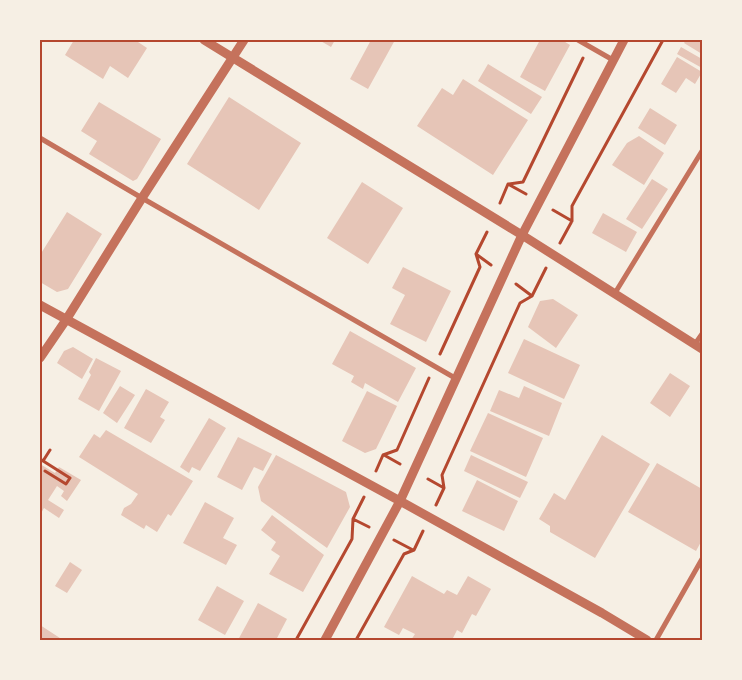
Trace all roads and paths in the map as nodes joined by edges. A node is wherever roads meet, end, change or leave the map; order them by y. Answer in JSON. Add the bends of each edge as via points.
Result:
{"nodes":[{"id":1,"x":204,"y":40,"type":"edge"},
{"id":2,"x":244,"y":40,"type":"edge"},
{"id":3,"x":578,"y":40,"type":"edge"},
{"id":4,"x":624,"y":40,"type":"edge"},
{"id":5,"x":663,"y":40,"type":"edge"},
{"id":6,"x":233,"y":58,"type":"junction"},
{"id":7,"x":583,"y":58,"type":"dead end"},
{"id":8,"x":613,"y":60,"type":"junction"},
{"id":9,"x":40,"y":138,"type":"edge"},
{"id":10,"x":702,"y":151,"type":"edge"},
{"id":11,"x":508,"y":184,"type":"dead end"},
{"id":12,"x":142,"y":198,"type":"junction"},
{"id":13,"x":572,"y":222,"type":"dead end"},
{"id":14,"x":522,"y":235,"type":"junction"},
{"id":15,"x":615,"y":293,"type":"junction"},
{"id":16,"x":532,"y":296,"type":"dead end"},
{"id":17,"x":40,"y":305,"type":"edge"},
{"id":18,"x":66,"y":320,"type":"junction"},
{"id":19,"x":702,"y":334,"type":"edge"},
{"id":20,"x":699,"y":346,"type":"edge"},
{"id":21,"x":40,"y":358,"type":"edge"},
{"id":22,"x":455,"y":378,"type":"junction"},
{"id":23,"x":50,"y":450,"type":"dead end"},
{"id":24,"x":42,"y":460,"type":"edge"},
{"id":25,"x":45,"y":471,"type":"dead end"},
{"id":26,"x":444,"y":488,"type":"dead end"},
{"id":27,"x":400,"y":501,"type":"junction"},
{"id":28,"x":360,"y":506,"type":"dead end"},
{"id":29,"x":414,"y":550,"type":"dead end"},
{"id":30,"x":702,"y":559,"type":"edge"},
{"id":31,"x":296,"y":640,"type":"edge"},
{"id":32,"x":325,"y":640,"type":"edge"},
{"id":33,"x":356,"y":640,"type":"edge"},
{"id":34,"x":647,"y":640,"type":"edge"},
{"id":35,"x":656,"y":640,"type":"edge"}],
"edges":[{"from":1,"to":6,"type":"street"},
{"from":2,"to":6,"type":"street"},
{"from":3,"to":8,"type":"street"},
{"from":4,"to":8,"type":"street"},
{"from":5,"to":13,"type":"path","via":[[572,206]]},
{"from":6,"to":12,"type":"street"},
{"from":6,"to":14,"type":"street"},
{"from":7,"to":11,"type":"path","via":[[523,182]]},
{"from":8,"to":14,"type":"street"},
{"from":9,"to":12,"type":"street"},
{"from":10,"to":15,"type":"street"},
{"from":12,"to":18,"type":"street"},
{"from":12,"to":22,"type":"street"},
{"from":14,"to":15,"type":"street"},
{"from":14,"to":22,"type":"street"},
{"from":15,"to":20,"type":"street"},
{"from":16,"to":26,"type":"path","via":[[520,303],[442,476]]},
{"from":17,"to":18,"type":"street"},
{"from":18,"to":21,"type":"street"},
{"from":18,"to":27,"type":"street"},
{"from":19,"to":20,"type":"street"},
{"from":22,"to":27,"type":"street"},
{"from":23,"to":24,"type":"path"},
{"from":24,"to":25,"type":"path","via":[[70,478],[66,484]]},
{"from":27,"to":32,"type":"street"},
{"from":27,"to":34,"type":"street"},
{"from":28,"to":31,"type":"path","via":[[353,519],[352,539]]},
{"from":29,"to":33,"type":"path","via":[[404,554]]},
{"from":30,"to":35,"type":"street"}]}
